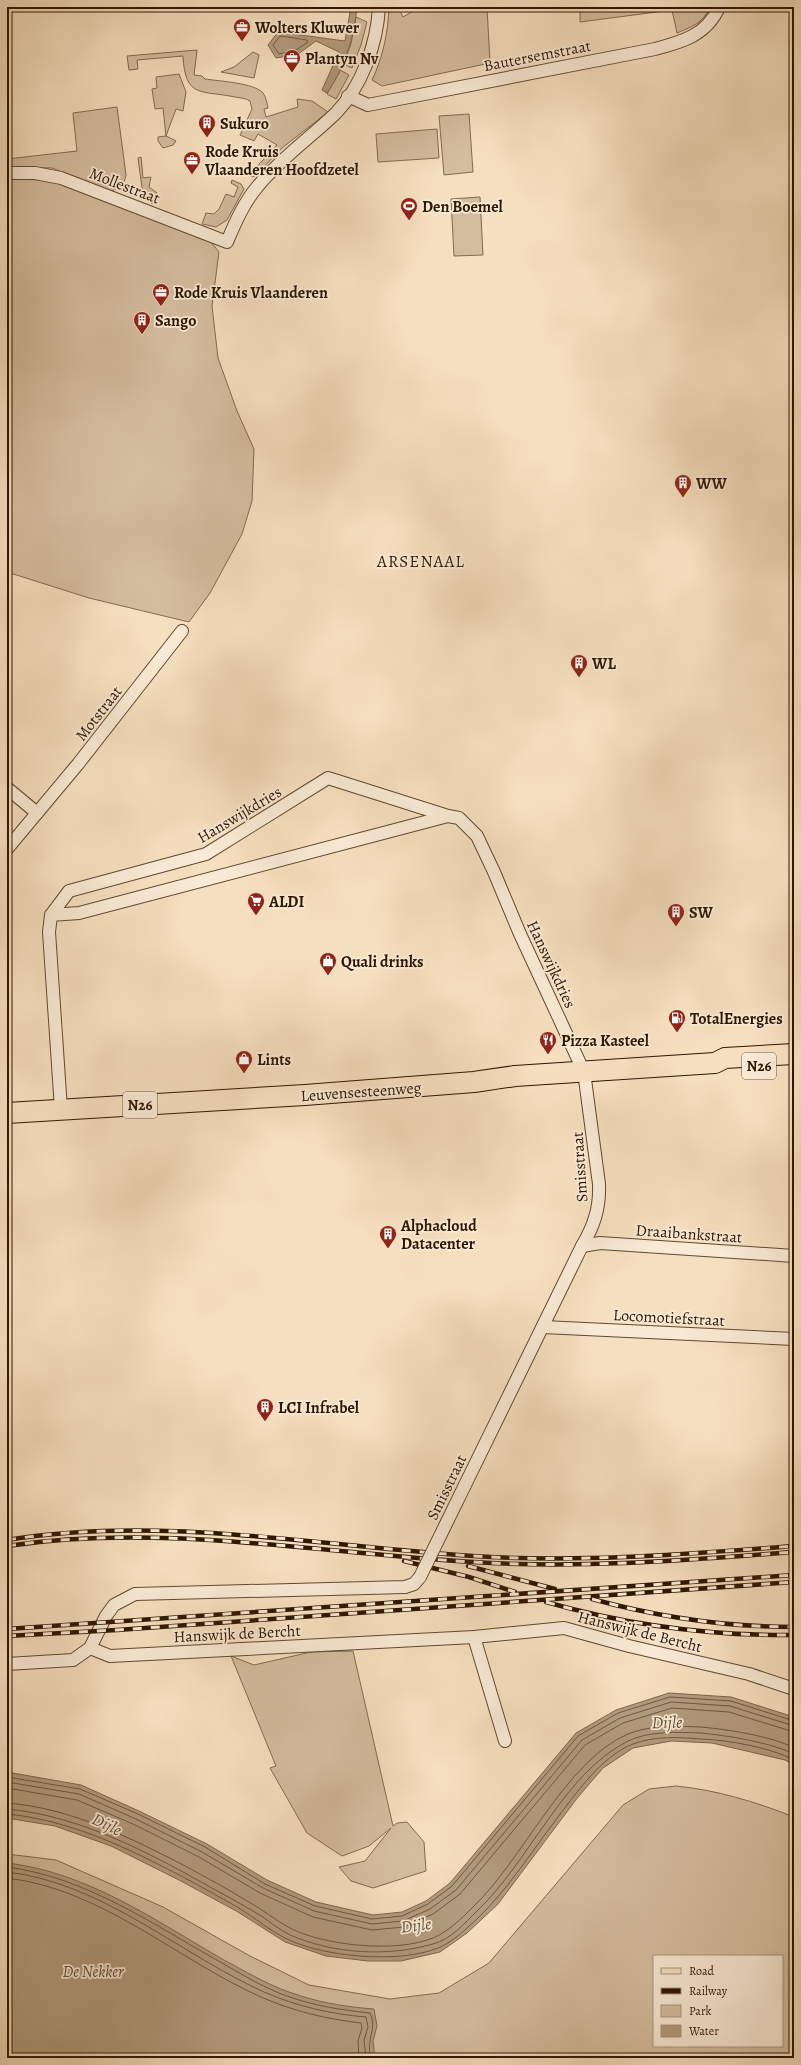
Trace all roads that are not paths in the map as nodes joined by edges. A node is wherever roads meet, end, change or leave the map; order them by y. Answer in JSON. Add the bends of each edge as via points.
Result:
{"nodes":[{"id":1,"x":379,"y":7,"type":"edge"},
{"id":2,"x":719,"y":7,"type":"edge"},
{"id":3,"x":348,"y":96,"type":"junction"},
{"id":4,"x":7,"y":173,"type":"edge"},
{"id":5,"x":182,"y":631,"type":"dead end"},
{"id":6,"x":7,"y":788,"type":"edge"},
{"id":7,"x":37,"y":813,"type":"junction"},
{"id":8,"x":448,"y":816,"type":"junction"},
{"id":9,"x":7,"y":849,"type":"edge"},
{"id":10,"x":51,"y":915,"type":"junction"},
{"id":11,"x":794,"y":1054,"type":"edge"},
{"id":12,"x":715,"y":1063,"type":"junction"},
{"id":13,"x":794,"y":1064,"type":"edge"},
{"id":14,"x":584,"y":1072,"type":"junction"},
{"id":15,"x":61,"y":1109,"type":"junction"},
{"id":16,"x":7,"y":1113,"type":"edge"},
{"id":17,"x":582,"y":1246,"type":"junction"},
{"id":18,"x":794,"y":1256,"type":"edge"},
{"id":19,"x":543,"y":1327,"type":"junction"},
{"id":20,"x":794,"y":1339,"type":"edge"},
{"id":21,"x":474,"y":1637,"type":"junction"},
{"id":22,"x":90,"y":1648,"type":"junction"},
{"id":23,"x":7,"y":1664,"type":"edge"},
{"id":24,"x":794,"y":1688,"type":"edge"},
{"id":25,"x":505,"y":1741,"type":"dead end"}],
"edges":[{"from":1,"to":3,"type":"street","via":[[371,50],[360,79]]},
{"from":2,"to":3,"type":"street","name":"Bautersemstraat","via":[[715,16],[701,32],[683,41],[655,49],[368,105]]},
{"from":3,"to":4,"type":"street","name":"Mollestraat","via":[[337,111],[284,157],[257,187],[239,215],[227,242],[67,180],[35,174]]},
{"from":5,"to":7,"type":"street","name":"Motstraat"},
{"from":6,"to":7,"type":"street"},
{"from":7,"to":9,"type":"street","name":"Motstraat"},
{"from":8,"to":10,"type":"street","via":[[79,913]]},
{"from":8,"to":10,"type":"street","name":"Hanswijkdries","via":[[328,778],[206,854],[69,891]]},
{"from":8,"to":14,"type":"street","name":"Hanswijkdries","via":[[459,818],[477,836]]},
{"from":10,"to":15,"type":"street","via":[[49,932]]},
{"from":11,"to":12,"type":"main road","name":"Leuvensesteenweg","number":"N26","via":[[725,1058]]},
{"from":12,"to":13,"type":"main road","name":"Leuvensesteenweg","number":"N26","via":[[724,1069]]},
{"from":12,"to":14,"type":"main road","name":"Leuvensesteenweg","number":"N26"},
{"from":14,"to":15,"type":"main road","name":"Leuvensesteenweg","number":"N26","via":[[305,1095]]},
{"from":14,"to":17,"type":"street","name":"Smisstraat","via":[[600,1200],[592,1229]]},
{"from":15,"to":16,"type":"main road","name":"Leuvensesteenweg","number":"N26"},
{"from":17,"to":18,"type":"street","name":"Draaibankstraat","via":[[600,1243]]},
{"from":17,"to":19,"type":"street","name":"Smisstraat"},
{"from":19,"to":20,"type":"street","name":"Locomotiefstraat"},
{"from":19,"to":22,"type":"street","name":"Smisstraat","bridge":true,"via":[[420,1577],[414,1584],[405,1587],[135,1594],[114,1605]]},
{"from":21,"to":22,"type":"street","name":"Hanswijk de Bercht","via":[[110,1656]]},
{"from":21,"to":24,"type":"street","name":"Hanswijk de Bercht","via":[[564,1628],[749,1674]]},
{"from":21,"to":25,"type":"street"},
{"from":22,"to":23,"type":"street","via":[[73,1660]]}]}
